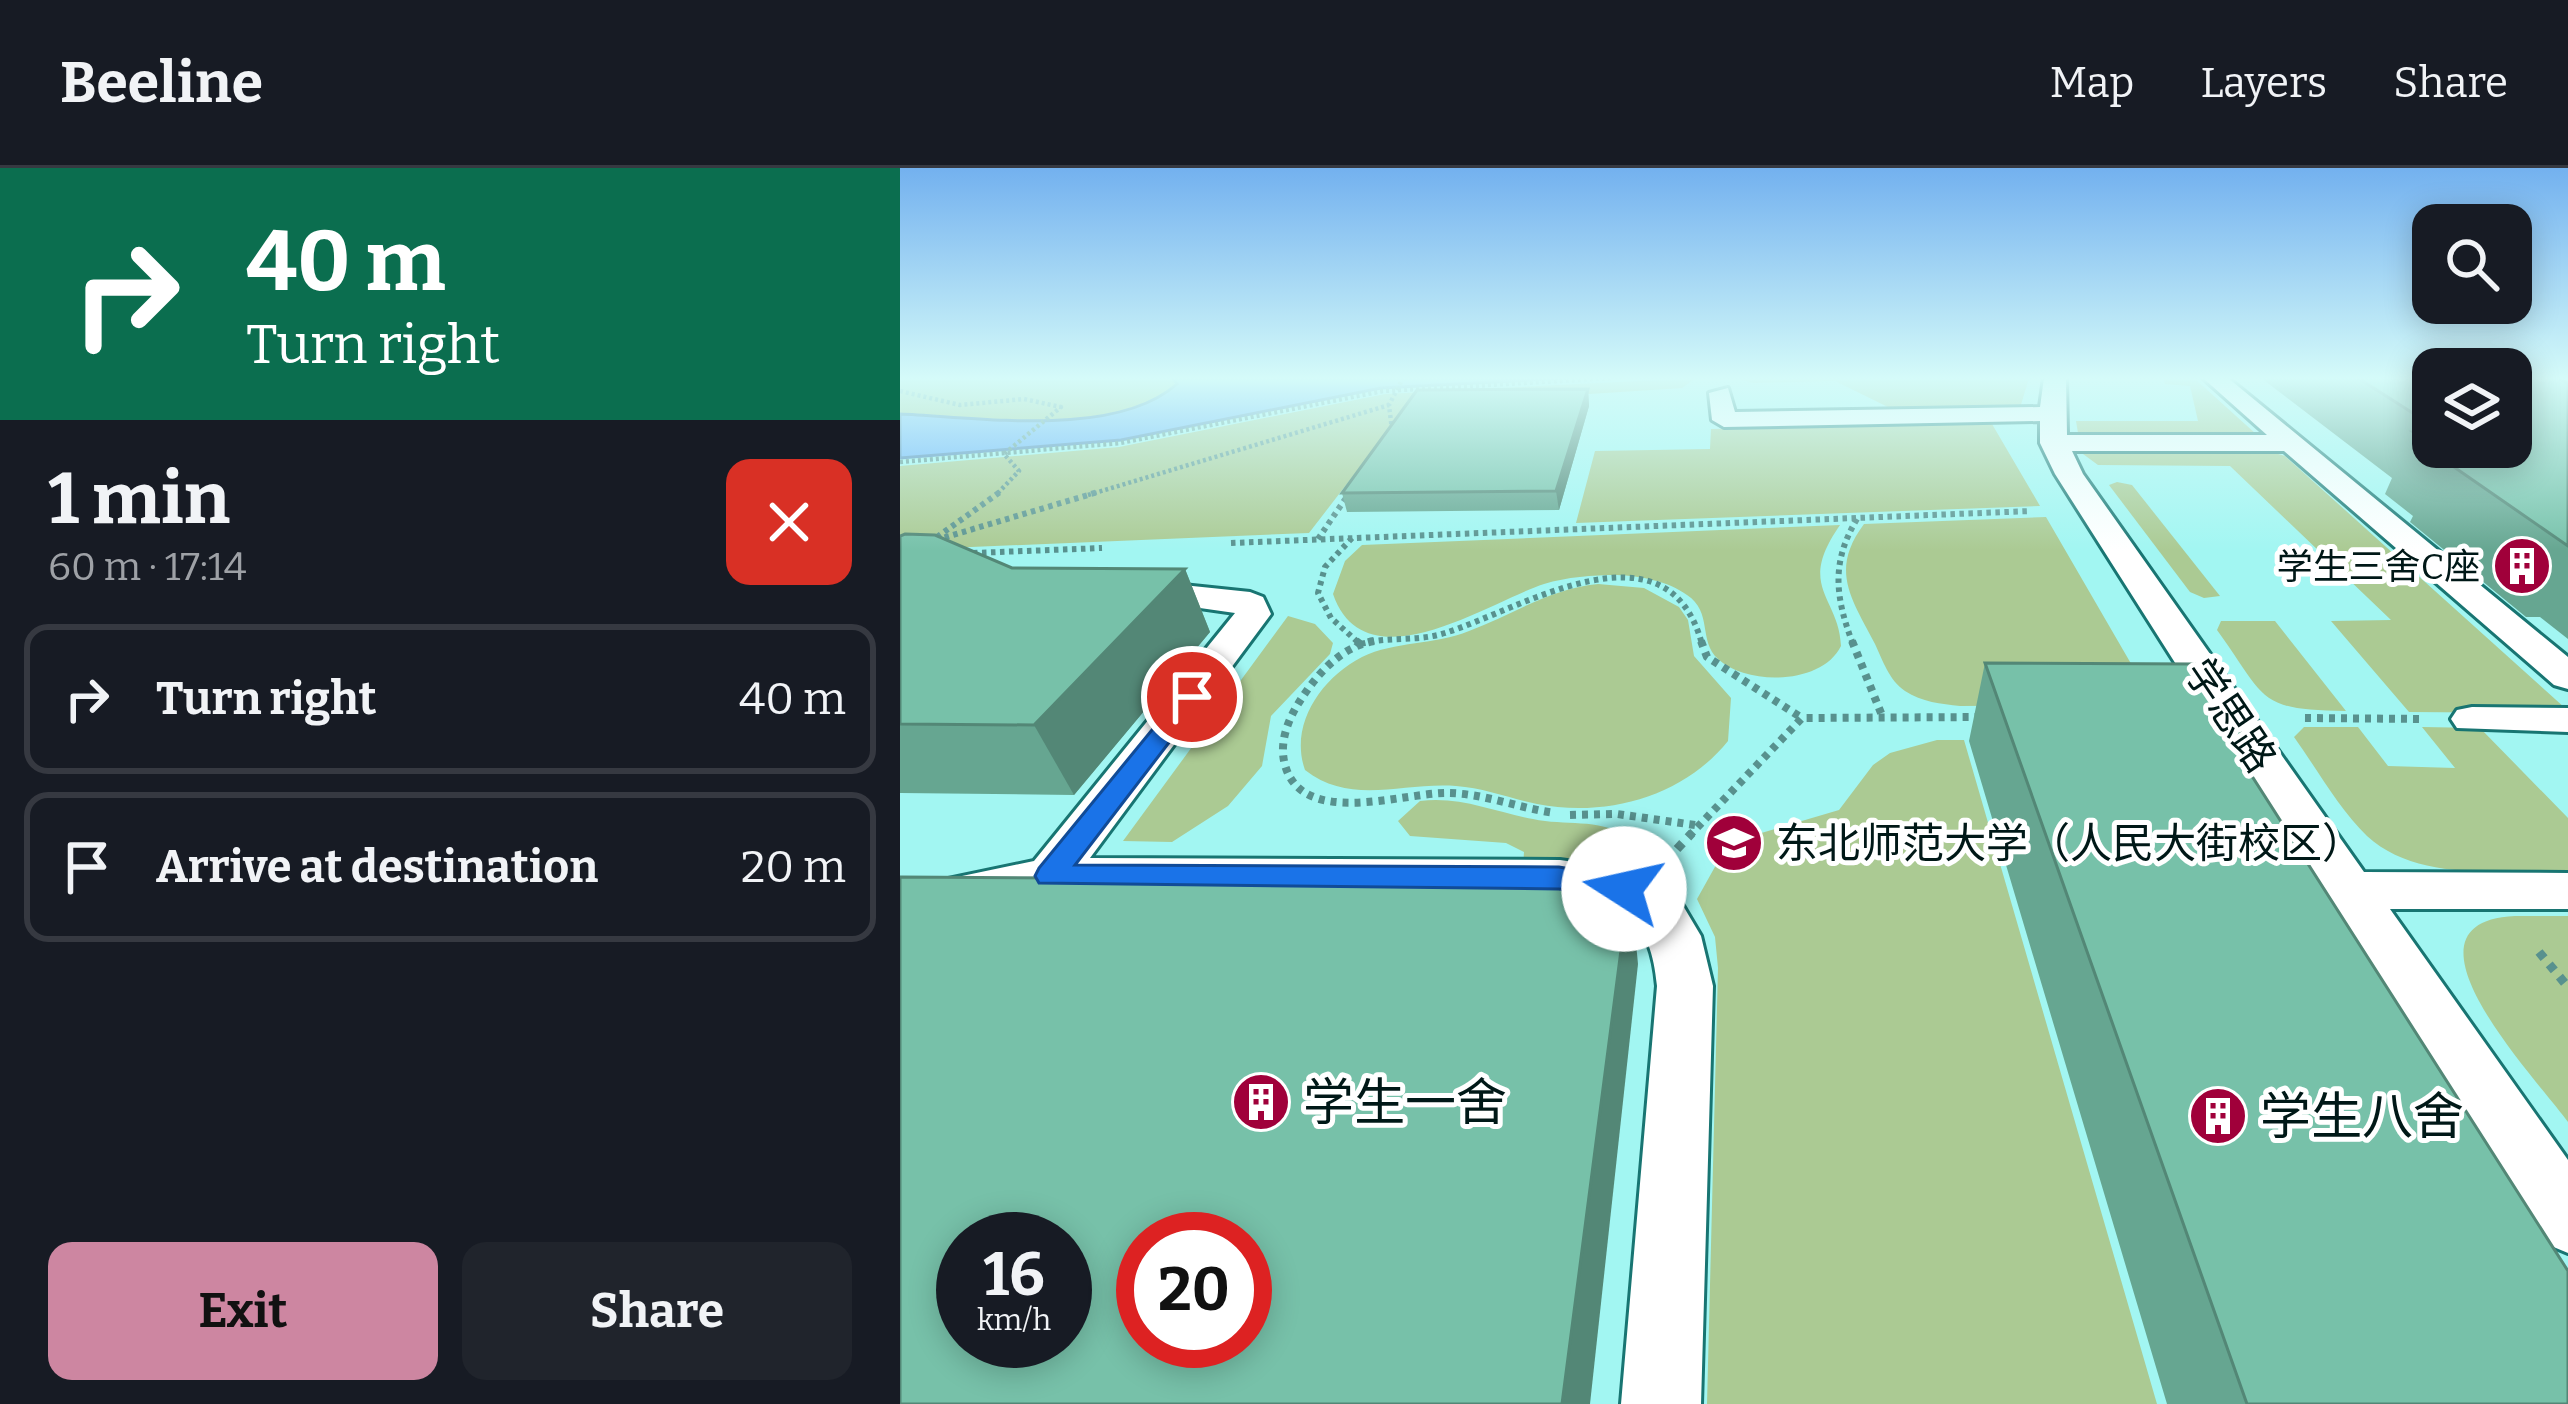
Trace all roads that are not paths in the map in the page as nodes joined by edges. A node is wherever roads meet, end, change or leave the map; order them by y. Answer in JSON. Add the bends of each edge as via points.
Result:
{"nodes":[{"id":1,"x":2062,"y":436,"type":"edge"},
{"id":2,"x":2234,"y":436,"type":"edge"},
{"id":3,"x":2281,"y":436,"type":"edge"},
{"id":4,"x":2290,"y":443,"type":"junction"},
{"id":5,"x":1106,"y":588,"type":"edge"},
{"id":6,"x":2568,"y":677,"type":"edge"},
{"id":7,"x":2472,"y":719,"type":"dead end"},
{"id":8,"x":2568,"y":720,"type":"edge"},
{"id":9,"x":1050,"y":876,"type":"junction"},
{"id":10,"x":2348,"y":890,"type":"junction"},
{"id":11,"x":2568,"y":891,"type":"edge"},
{"id":12,"x":900,"y":908,"type":"edge"},
{"id":13,"x":2568,"y":1219,"type":"edge"},
{"id":14,"x":1661,"y":1404,"type":"edge"}],
"edges":[{"from":1,"to":10,"type":"lane","name":"学思路","via":[[2093,509]]},
{"from":2,"to":4,"type":"lane"},
{"from":3,"to":4,"type":"lane"},
{"from":4,"to":6,"type":"lane"},
{"from":5,"to":9,"type":"lane","via":[[1238,599],[1252,604],[1253,614]]},
{"from":7,"to":8,"type":"lane"},
{"from":9,"to":12,"type":"lane"},
{"from":9,"to":14,"type":"lane","via":[[1559,878],[1593,880],[1650,904],[1672,926],[1684,970]]},
{"from":10,"to":11,"type":"lane"},
{"from":10,"to":13,"type":"lane","name":"学思路"}]}
